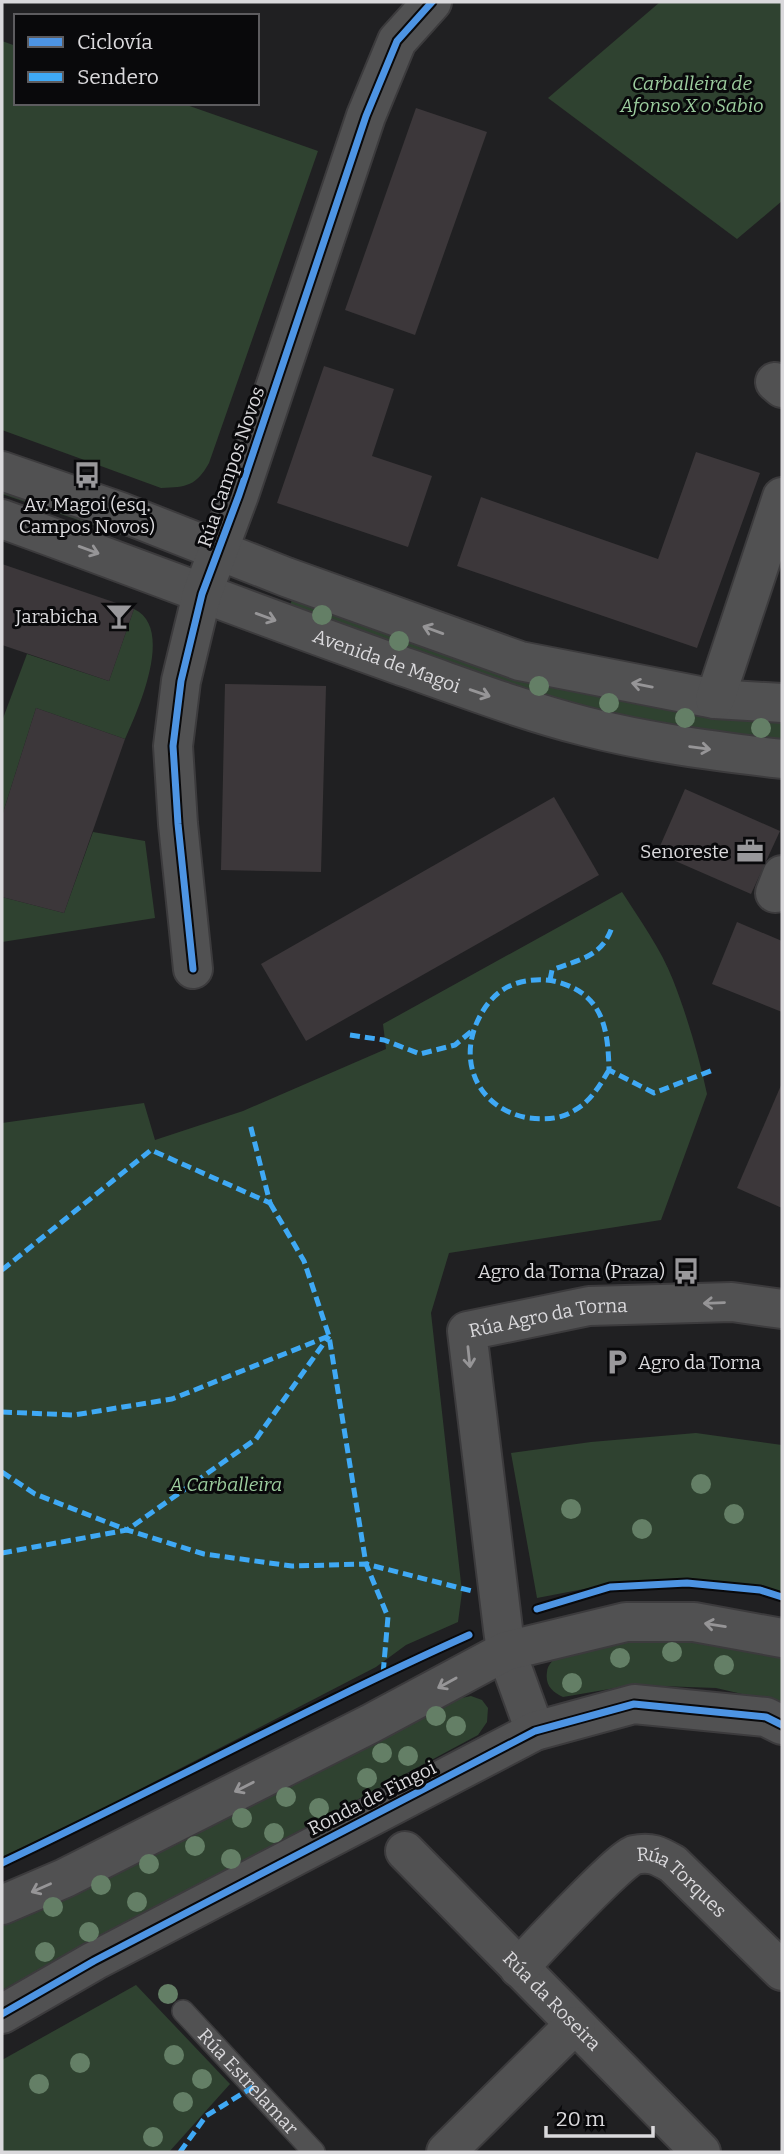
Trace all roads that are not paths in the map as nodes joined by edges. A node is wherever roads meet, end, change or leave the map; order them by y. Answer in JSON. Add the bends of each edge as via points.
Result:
{"nodes":[{"id":1,"x":432,"y":2,"type":"edge"},
{"id":2,"x":2,"y":471,"type":"edge"},
{"id":3,"x":782,"y":497,"type":"edge"},
{"id":4,"x":2,"y":519,"type":"edge"},
{"id":5,"x":219,"y":551,"type":"junction"},
{"id":6,"x":202,"y":594,"type":"junction"},
{"id":7,"x":715,"y":699,"type":"junction"},
{"id":8,"x":782,"y":702,"type":"edge"},
{"id":9,"x":782,"y":759,"type":"edge"},
{"id":10,"x":193,"y":969,"type":"dead end"},
{"id":11,"x":782,"y":1310,"type":"edge"},
{"id":12,"x":782,"y":1638,"type":"edge"},
{"id":13,"x":506,"y":1651,"type":"junction"},
{"id":14,"x":782,"y":1725,"type":"edge"},
{"id":15,"x":535,"y":1731,"type":"junction"},
{"id":16,"x":405,"y":1851,"type":"dead end"},
{"id":17,"x":2,"y":1905,"type":"edge"},
{"id":18,"x":519,"y":1968,"type":"junction"},
{"id":19,"x":782,"y":1970,"type":"edge"},
{"id":20,"x":183,"y":2011,"type":"dead end"},
{"id":21,"x":2,"y":2014,"type":"edge"},
{"id":22,"x":576,"y":2026,"type":"junction"},
{"id":23,"x":314,"y":2152,"type":"edge"},
{"id":24,"x":446,"y":2152,"type":"edge"},
{"id":25,"x":701,"y":2152,"type":"edge"}],
"edges":[{"from":1,"to":5,"type":"street","name":"Rúa Campos Novos","via":[[397,41],[366,116]]},
{"from":2,"to":5,"type":"street"},
{"from":3,"to":7,"type":"street"},
{"from":4,"to":6,"type":"street","name":"Avenida de Magoi","one_way":true},
{"from":5,"to":6,"type":"street","name":"Rúa Campos Novos"},
{"from":7,"to":5,"type":"street","one_way":true,"via":[[520,661]]},
{"from":6,"to":9,"type":"street","name":"Avenida de Magoi","one_way":true,"via":[[584,726],[658,743]]},
{"from":6,"to":10,"type":"street","name":"Rúa Campos Novos","via":[[181,681],[173,746]]},
{"from":7,"to":8,"type":"street"},
{"from":11,"to":13,"type":"street","name":"Rúa Agro da Torna","one_way":true,"via":[[732,1303],[589,1306],[467,1331]]},
{"from":12,"to":13,"type":"street","one_way":true,"via":[[694,1622],[626,1622]]},
{"from":13,"to":15,"type":"street"},
{"from":13,"to":17,"type":"street","one_way":true,"via":[[77,1872]]},
{"from":14,"to":15,"type":"street","name":"Ronda de Fingoi","via":[[766,1717],[634,1704]]},
{"from":15,"to":21,"type":"street","name":"Ronda de Fingoi","via":[[94,1961]]},
{"from":16,"to":18,"type":"street","name":"Rúa da Roseira"},
{"from":18,"to":19,"type":"street","name":"Rúa Torques","via":[[630,1855],[652,1852],[673,1864]]},
{"from":18,"to":22,"type":"street","name":"Rúa da Roseira"},
{"from":20,"to":23,"type":"lane","name":"Rúa Estrelamar"},
{"from":22,"to":24,"type":"street"},
{"from":22,"to":25,"type":"street","name":"Rúa da Roseira"}]}
